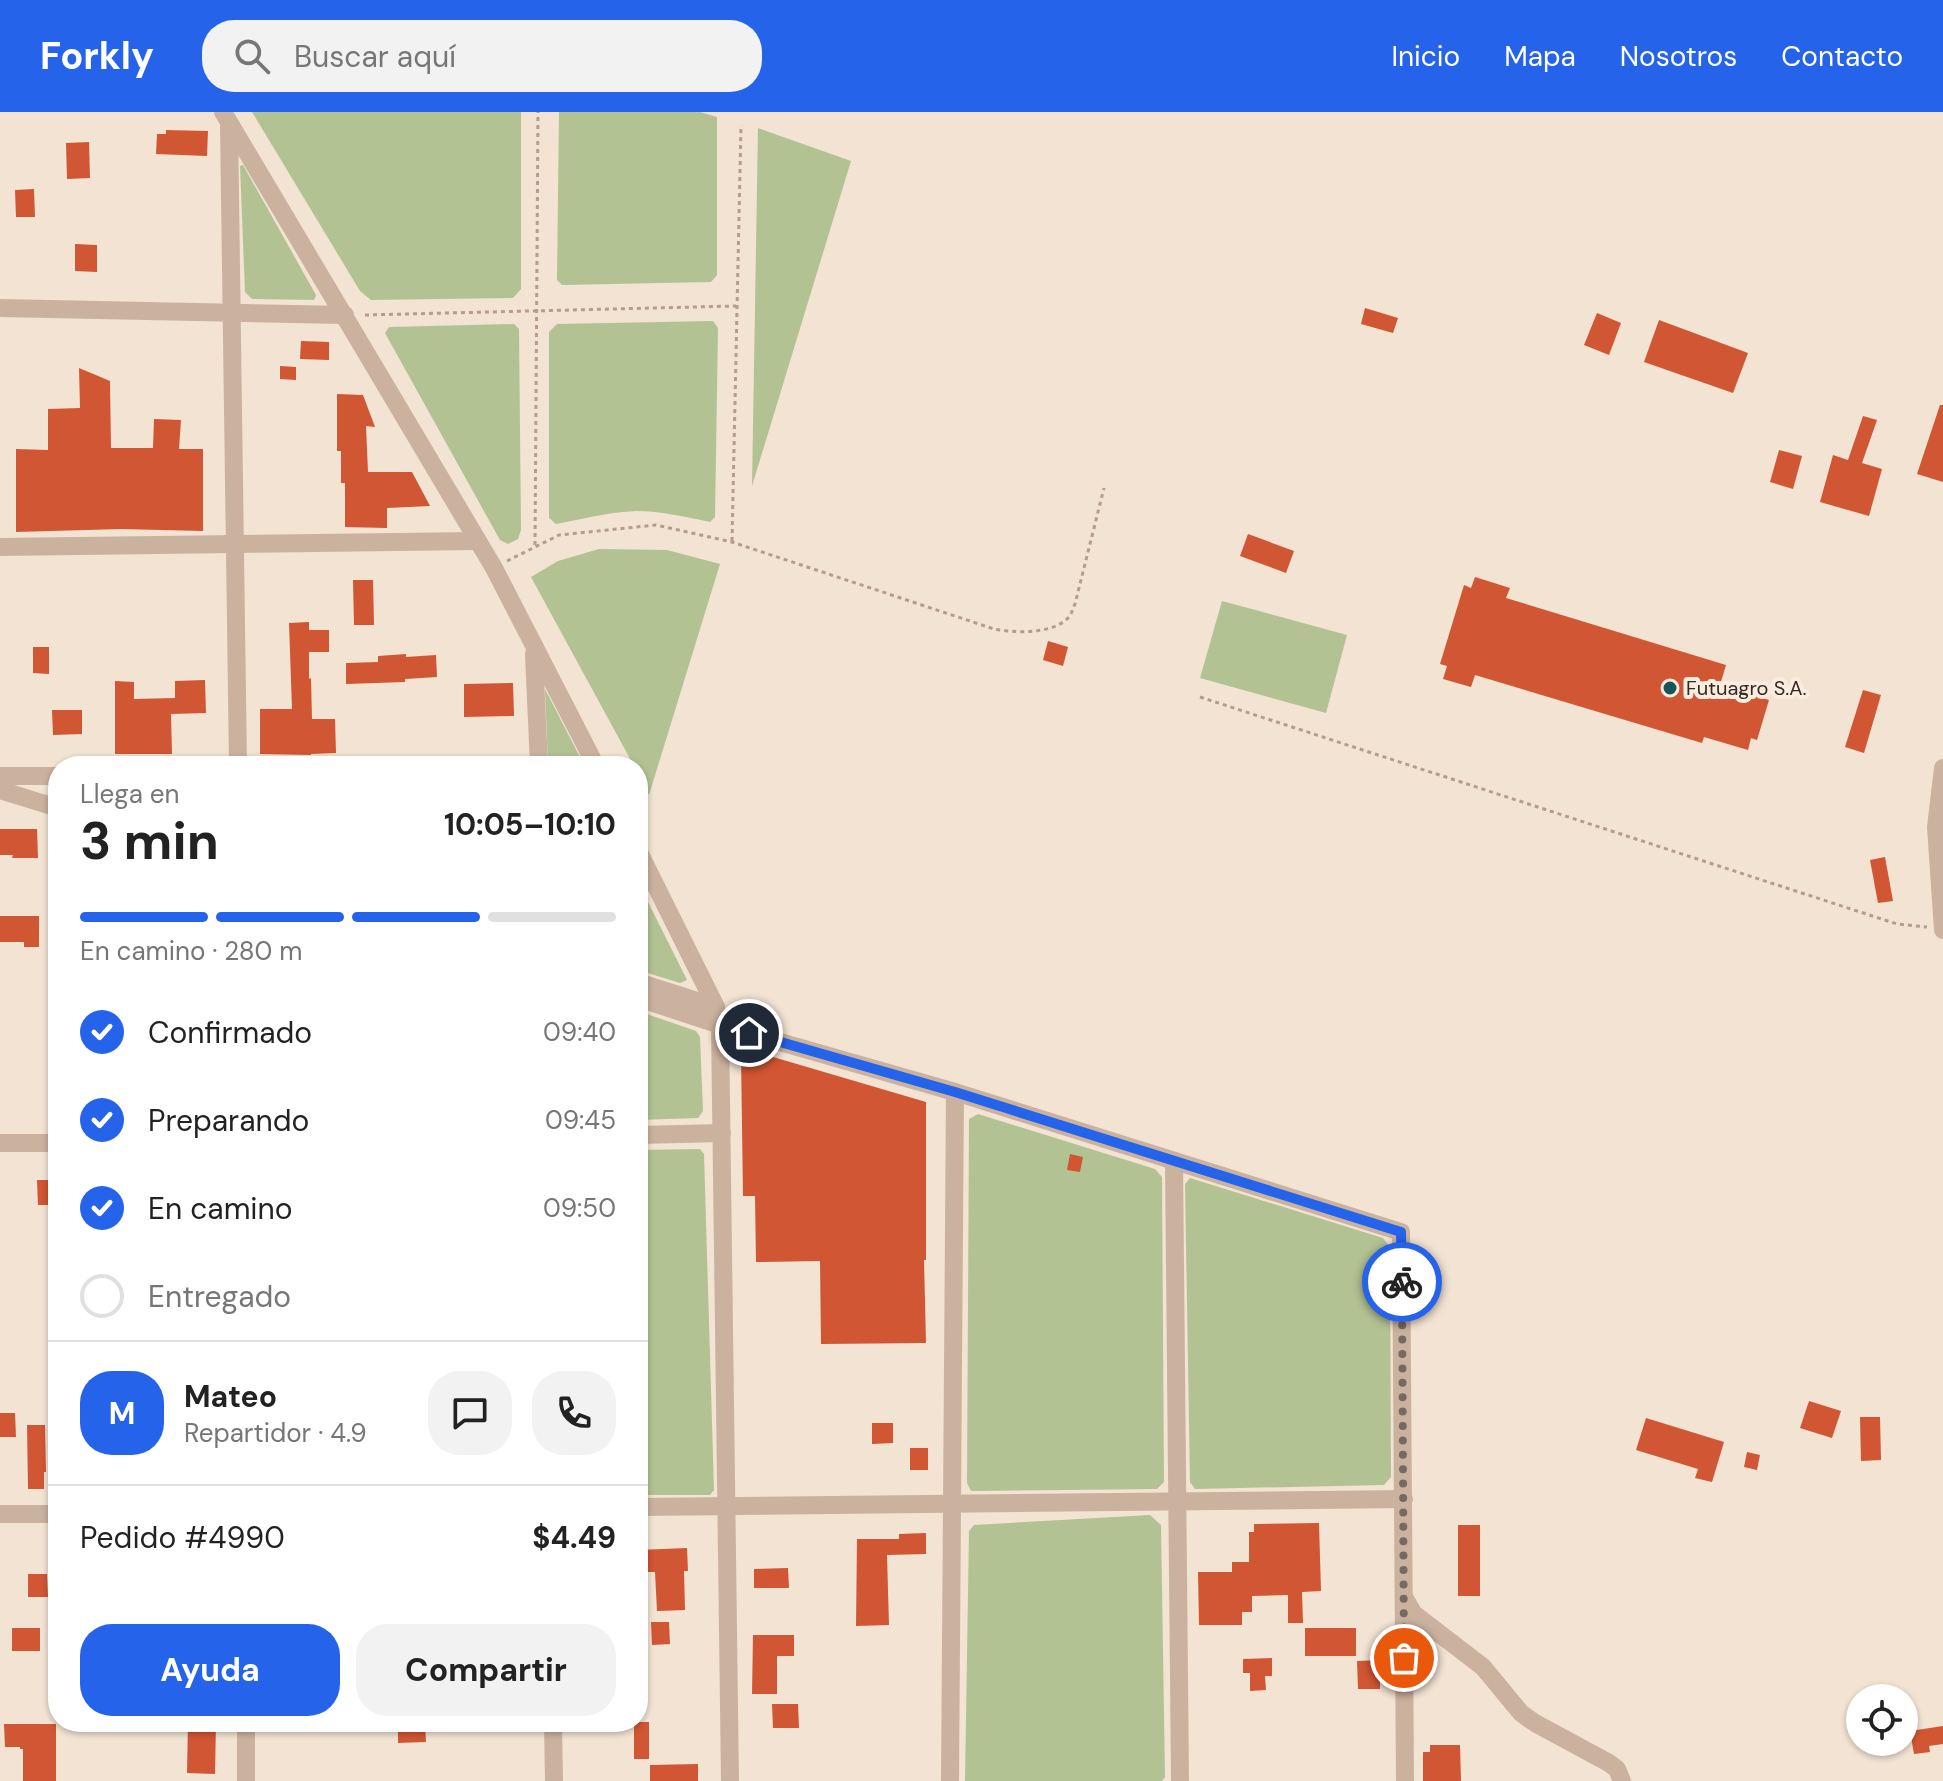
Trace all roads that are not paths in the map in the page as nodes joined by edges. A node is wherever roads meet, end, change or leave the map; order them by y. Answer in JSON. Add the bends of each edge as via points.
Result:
{"nodes":[{"id":1,"x":226,"y":117,"type":"edge"},
{"id":2,"x":0,"y":308,"type":"edge"},
{"id":3,"x":232,"y":313,"type":"junction"},
{"id":4,"x":345,"y":315,"type":"junction"},
{"id":5,"x":477,"y":541,"type":"junction"},
{"id":6,"x":235,"y":544,"type":"junction"},
{"id":7,"x":0,"y":547,"type":"edge"},
{"id":8,"x":534,"y":647,"type":"junction"},
{"id":9,"x":238,"y":756,"type":"edge"},
{"id":10,"x":539,"y":756,"type":"edge"},
{"id":11,"x":591,"y":756,"type":"edge"},
{"id":12,"x":1943,"y":768,"type":"edge"},
{"id":13,"x":48,"y":776,"type":"edge"},
{"id":14,"x":0,"y":777,"type":"edge"},
{"id":15,"x":0,"y":790,"type":"edge"},
{"id":16,"x":48,"y":793,"type":"edge"},
{"id":17,"x":48,"y":805,"type":"edge"},
{"id":18,"x":648,"y":871,"type":"edge"},
{"id":19,"x":1943,"y":928,"type":"edge"},
{"id":20,"x":648,"y":986,"type":"edge"},
{"id":21,"x":648,"y":1000,"type":"edge"},
{"id":22,"x":718,"y":1016,"type":"junction"},
{"id":23,"x":955,"y":1092,"type":"junction"},
{"id":24,"x":722,"y":1133,"type":"junction"},
{"id":25,"x":648,"y":1135,"type":"edge"},
{"id":26,"x":0,"y":1143,"type":"edge"},
{"id":27,"x":48,"y":1143,"type":"edge"},
{"id":28,"x":1174,"y":1161,"type":"junction"},
{"id":29,"x":1404,"y":1499,"type":"junction"},
{"id":30,"x":1177,"y":1502,"type":"junction"},
{"id":31,"x":952,"y":1504,"type":"junction"},
{"id":32,"x":648,"y":1507,"type":"edge"},
{"id":33,"x":727,"y":1507,"type":"junction"},
{"id":34,"x":0,"y":1514,"type":"edge"},
{"id":35,"x":48,"y":1514,"type":"edge"},
{"id":36,"x":1404,"y":1597,"type":"junction"},
{"id":37,"x":246,"y":1732,"type":"edge"},
{"id":38,"x":553,"y":1732,"type":"edge"},
{"id":39,"x":246,"y":1781,"type":"edge"},
{"id":40,"x":554,"y":1781,"type":"edge"},
{"id":41,"x":730,"y":1781,"type":"edge"},
{"id":42,"x":950,"y":1781,"type":"edge"},
{"id":43,"x":1180,"y":1781,"type":"edge"},
{"id":44,"x":1405,"y":1781,"type":"edge"},
{"id":45,"x":1622,"y":1781,"type":"edge"}],
"edges":[{"from":1,"to":3,"type":"street"},
{"from":1,"to":4,"type":"street"},
{"from":2,"to":3,"type":"street"},
{"from":3,"to":4,"type":"street"},
{"from":3,"to":6,"type":"street"},
{"from":4,"to":5,"type":"street"},
{"from":5,"to":6,"type":"street"},
{"from":5,"to":8,"type":"street"},
{"from":6,"to":7,"type":"street"},
{"from":6,"to":9,"type":"street"},
{"from":8,"to":10,"type":"street"},
{"from":8,"to":11,"type":"street"},
{"from":12,"to":19,"type":"street","via":[[1936,827]]},
{"from":13,"to":14,"type":"street"},
{"from":14,"to":16,"type":"street"},
{"from":15,"to":17,"type":"street"},
{"from":18,"to":22,"type":"street"},
{"from":20,"to":22,"type":"street"},
{"from":21,"to":22,"type":"street"},
{"from":22,"to":23,"type":"street"},
{"from":22,"to":24,"type":"street"},
{"from":23,"to":28,"type":"street"},
{"from":23,"to":31,"type":"street"},
{"from":24,"to":25,"type":"street"},
{"from":24,"to":33,"type":"street"},
{"from":26,"to":27,"type":"street"},
{"from":28,"to":29,"type":"street","via":[[1401,1232]]},
{"from":28,"to":30,"type":"street"},
{"from":29,"to":30,"type":"street"},
{"from":29,"to":36,"type":"street"},
{"from":30,"to":31,"type":"street"},
{"from":30,"to":43,"type":"street"},
{"from":31,"to":33,"type":"street"},
{"from":31,"to":42,"type":"street"},
{"from":32,"to":33,"type":"street"},
{"from":33,"to":41,"type":"street"},
{"from":34,"to":35,"type":"street"},
{"from":36,"to":44,"type":"street"},
{"from":36,"to":45,"type":"street","via":[[1414,1614],[1483,1667],[1521,1713],[1609,1763]]},
{"from":37,"to":39,"type":"street"},
{"from":38,"to":40,"type":"street"}]}
